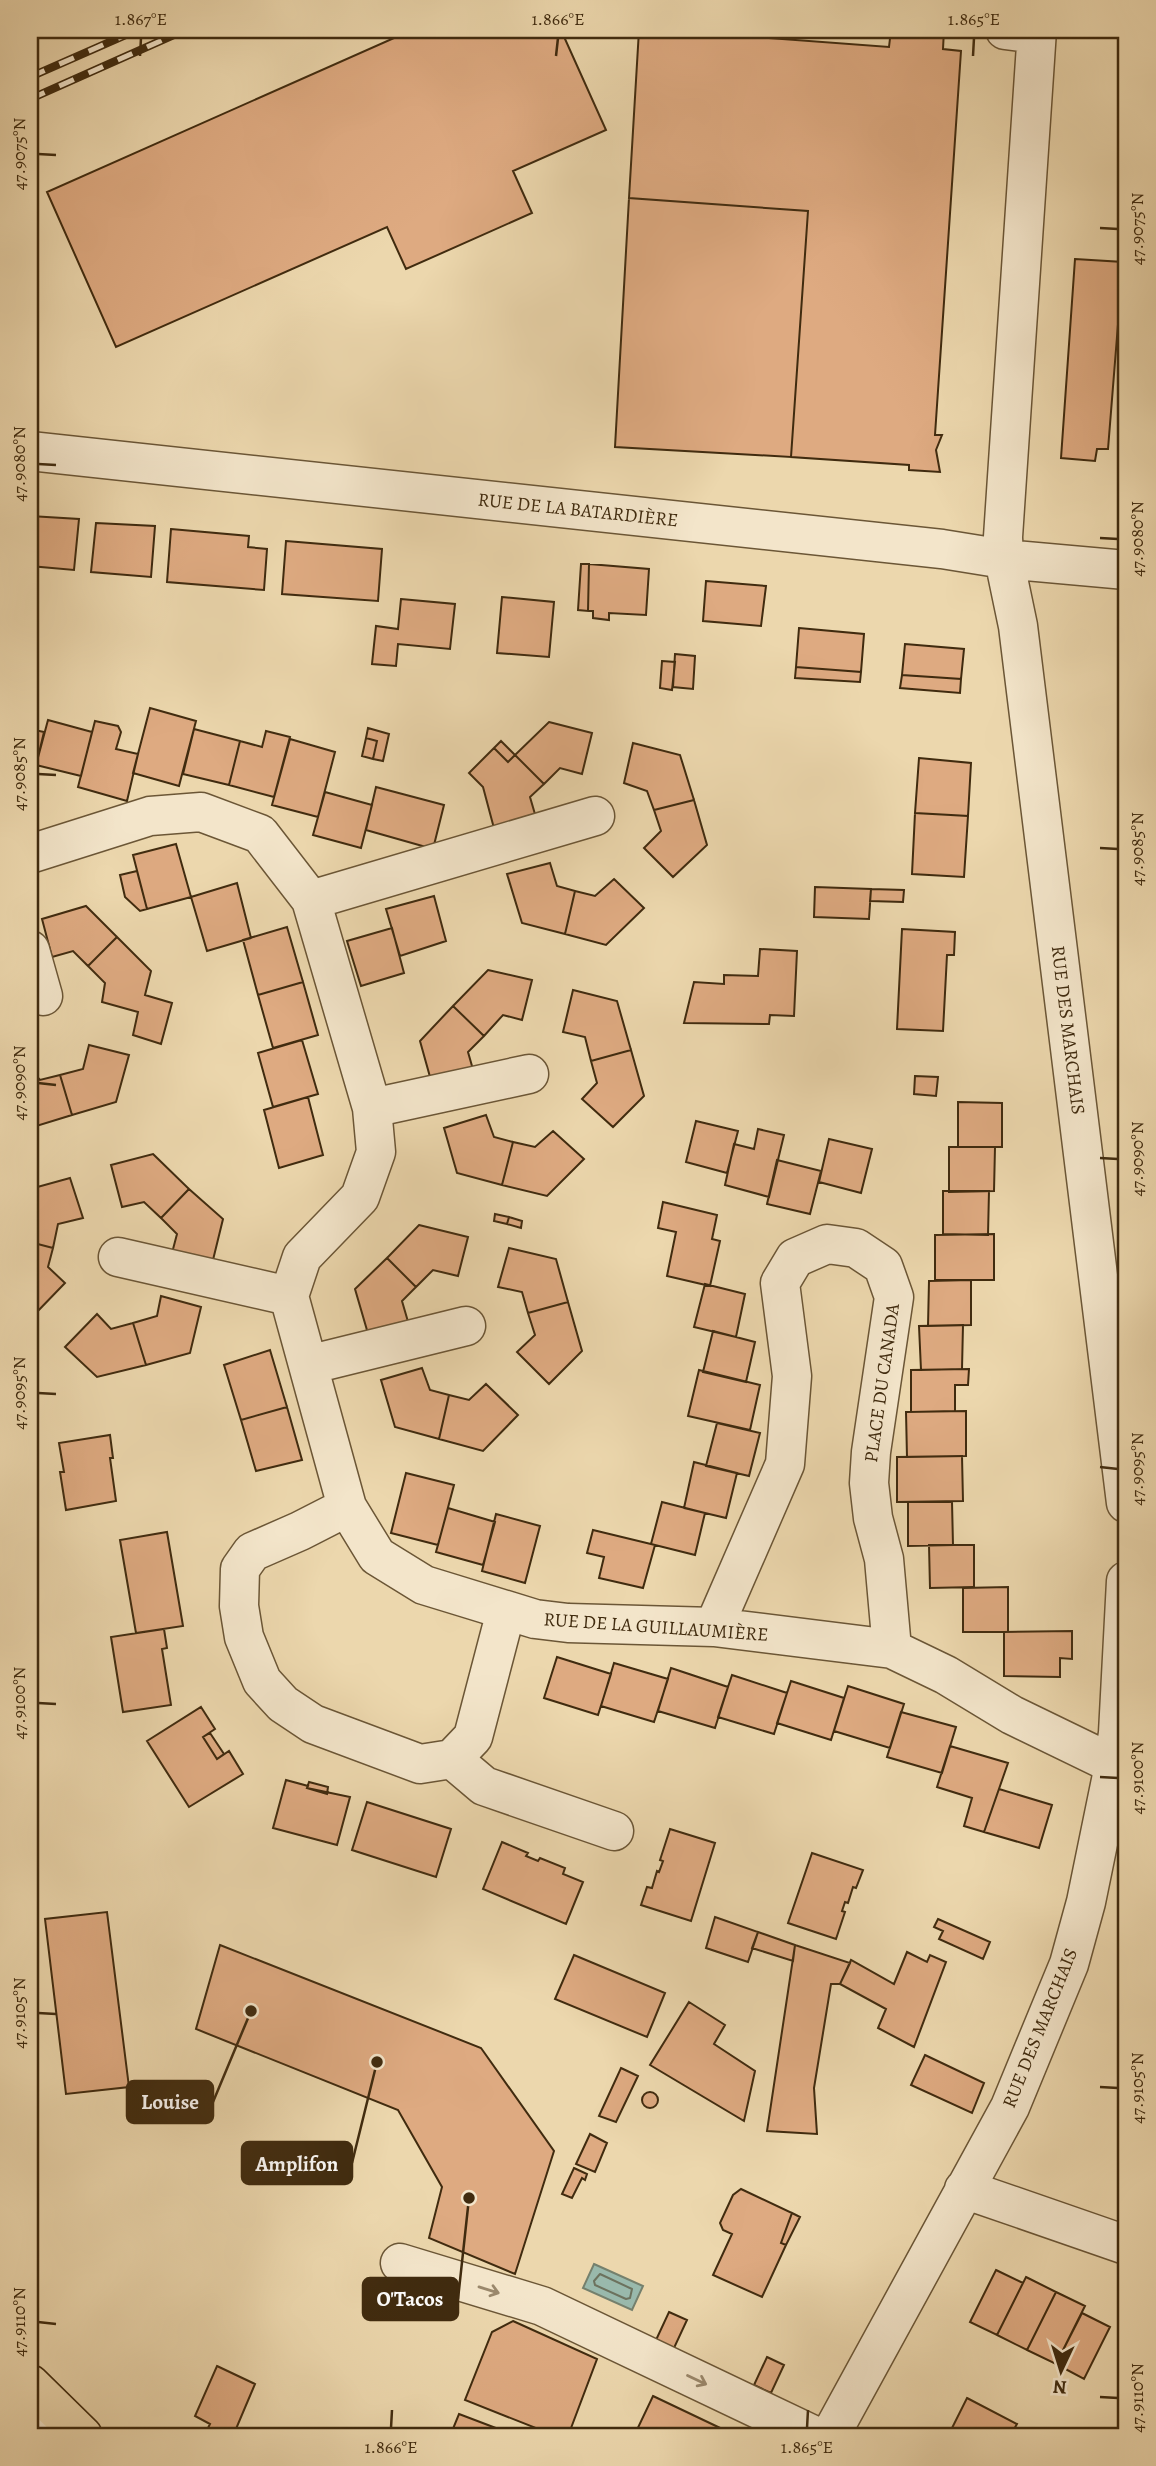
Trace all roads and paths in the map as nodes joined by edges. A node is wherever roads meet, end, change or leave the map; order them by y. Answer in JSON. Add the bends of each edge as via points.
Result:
{"nodes":[{"id":1,"x":1026,"y":31,"type":"edge"},
{"id":2,"x":30,"y":451,"type":"edge"},
{"id":3,"x":1004,"y":559,"type":"junction"},
{"id":4,"x":1126,"y":570,"type":"edge"},
{"id":5,"x":595,"y":816,"type":"dead end"},
{"id":6,"x":30,"y":854,"type":"edge"},
{"id":7,"x":311,"y":900,"type":"junction"},
{"id":8,"x":30,"y":950,"type":"edge"},
{"id":9,"x":43,"y":996,"type":"dead end"},
{"id":10,"x":529,"y":1074,"type":"dead end"},
{"id":11,"x":372,"y":1108,"type":"junction"},
{"id":12,"x":118,"y":1257,"type":"dead end"},
{"id":13,"x":289,"y":1296,"type":"junction"},
{"id":14,"x":466,"y":1326,"type":"dead end"},
{"id":15,"x":308,"y":1365,"type":"junction"},
{"id":16,"x":1126,"y":1503,"type":"edge"},
{"id":17,"x":347,"y":1507,"type":"junction"},
{"id":18,"x":1126,"y":1581,"type":"edge"},
{"id":19,"x":506,"y":1611,"type":"junction"},
{"id":20,"x":714,"y":1627,"type":"junction"},
{"id":21,"x":892,"y":1648,"type":"junction"},
{"id":22,"x":452,"y":1759,"type":"junction"},
{"id":23,"x":1112,"y":1764,"type":"junction"},
{"id":24,"x":614,"y":1831,"type":"dead end"},
{"id":25,"x":964,"y":2189,"type":"junction"},
{"id":26,"x":1126,"y":2245,"type":"edge"},
{"id":27,"x":400,"y":2263,"type":"dead end"},
{"id":28,"x":30,"y":2384,"type":"edge"},
{"id":29,"x":30,"y":2427,"type":"edge"},
{"id":30,"x":53,"y":2436,"type":"edge"},
{"id":31,"x":83,"y":2436,"type":"edge"},
{"id":32,"x":815,"y":2436,"type":"edge"},
{"id":33,"x":830,"y":2436,"type":"edge"}],
"edges":[{"from":1,"to":3,"type":"street","name":"RUE DES MARCHAIS"},
{"from":2,"to":3,"type":"street","name":"RUE DE LA BATARDIÈRE"},
{"from":3,"to":4,"type":"street","name":"RUE DE LA BATARDIÈRE"},
{"from":3,"to":16,"type":"street","name":"RUE DES MARCHAIS","via":[[1018,626]]},
{"from":5,"to":7,"type":"street"},
{"from":6,"to":7,"type":"street","via":[[150,816],[201,812],[260,834]]},
{"from":7,"to":11,"type":"street"},
{"from":8,"to":9,"type":"street"},
{"from":10,"to":11,"type":"street"},
{"from":11,"to":13,"type":"street","via":[[376,1152],[360,1197],[302,1257]]},
{"from":12,"to":13,"type":"street"},
{"from":13,"to":15,"type":"street","name":"RUE DE LA GUILLAUMIÈRE"},
{"from":14,"to":15,"type":"street"},
{"from":15,"to":17,"type":"street","name":"RUE DE LA GUILLAUMIÈRE"},
{"from":17,"to":19,"type":"street","name":"RUE DE LA GUILLAUMIÈRE","via":[[377,1556],[424,1585]]},
{"from":17,"to":22,"type":"street","via":[[252,1552],[240,1569],[244,1637],[262,1681],[283,1704],[313,1724],[420,1764]]},
{"from":18,"to":23,"type":"street","name":"RUE DES MARCHAIS","via":[[1118,1733]]},
{"from":19,"to":20,"type":"street","name":"RUE DE LA GUILLAUMIÈRE","via":[[568,1623]]},
{"from":19,"to":22,"type":"street","via":[[473,1737]]},
{"from":20,"to":21,"type":"street","name":"RUE DE LA GUILLAUMIÈRE"},
{"from":20,"to":21,"type":"street","name":"PLACE DU CANADA","via":[[785,1464],[792,1376],[780,1283],[795,1258],[827,1244],[856,1248],[883,1266],[894,1297],[869,1483],[884,1559]]},
{"from":21,"to":23,"type":"street","name":"RUE DE LA GUILLAUMIÈRE"},
{"from":22,"to":24,"type":"street","via":[[484,1786]]},
{"from":23,"to":25,"type":"street","name":"RUE DES MARCHAIS","via":[[1089,1890],[1069,1964],[1010,2106]]},
{"from":25,"to":26,"type":"street"},
{"from":25,"to":33,"type":"street","name":"RUE DES MARCHAIS"},
{"from":27,"to":32,"type":"street","one_way":true,"via":[[542,2306]]},
{"from":28,"to":31,"type":"main road"},
{"from":29,"to":30,"type":"street"}]}
